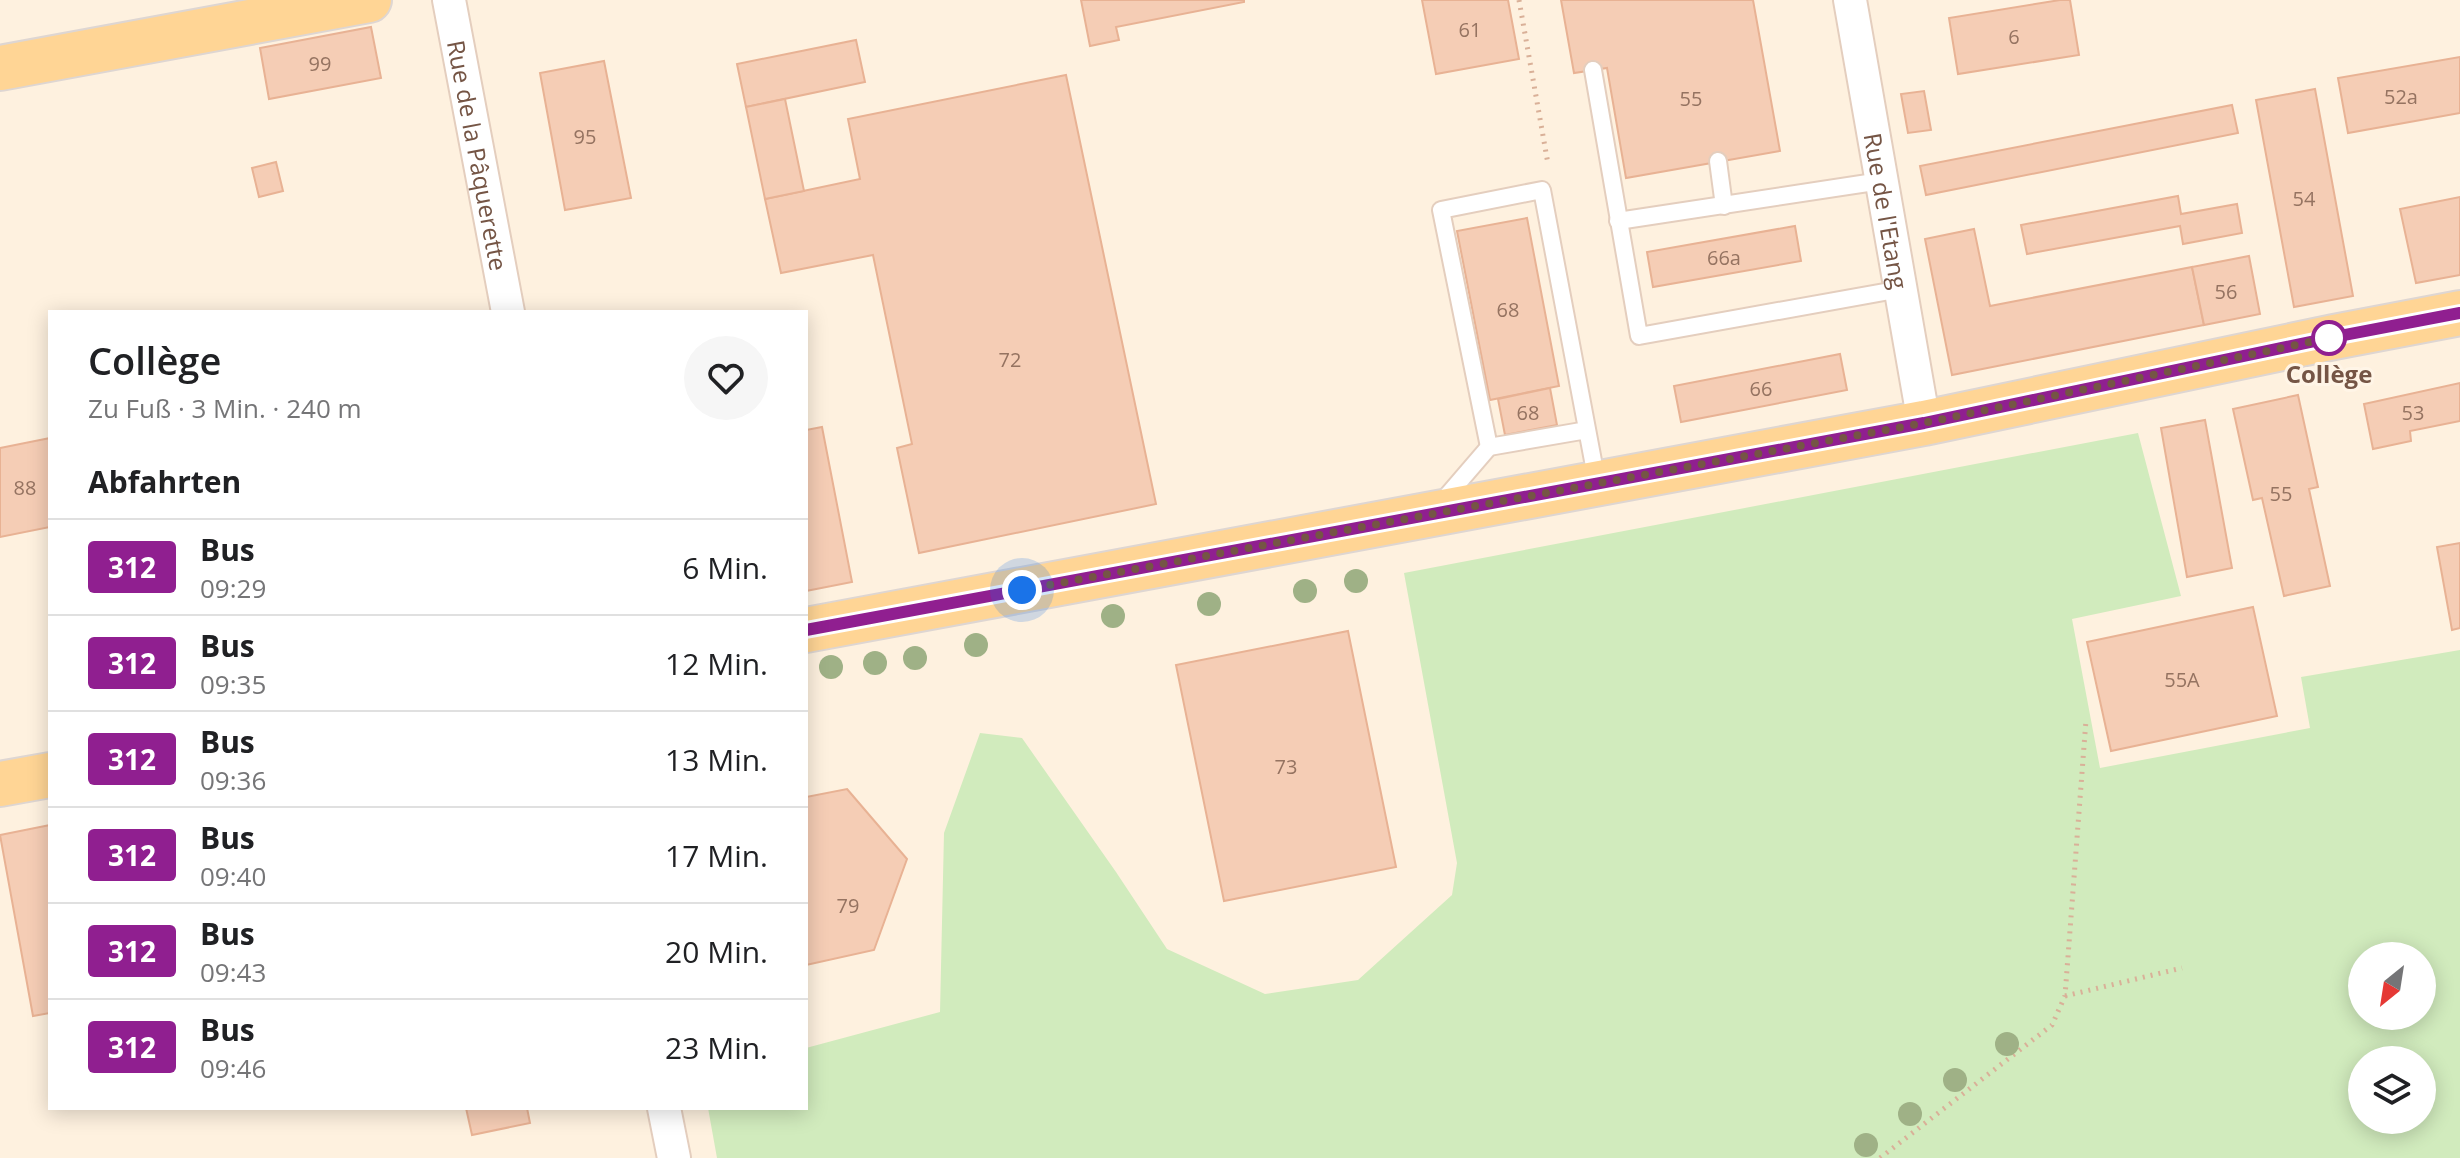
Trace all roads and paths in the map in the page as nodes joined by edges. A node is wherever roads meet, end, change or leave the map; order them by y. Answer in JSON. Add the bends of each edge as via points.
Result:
{"nodes":[{"id":1,"x":369,"y":0,"type":"edge"},
{"id":2,"x":449,"y":0,"type":"edge"},
{"id":3,"x":1519,"y":0,"type":"edge"},
{"id":4,"x":1850,"y":0,"type":"edge"},
{"id":5,"x":0,"y":68,"type":"edge"},
{"id":6,"x":1593,"y":70,"type":"dead end"},
{"id":7,"x":1718,"y":161,"type":"dead end"},
{"id":8,"x":1881,"y":181,"type":"junction"},
{"id":9,"x":1542,"y":190,"type":"junction"},
{"id":10,"x":1724,"y":206,"type":"junction"},
{"id":11,"x":1618,"y":221,"type":"junction"},
{"id":12,"x":1901,"y":289,"type":"junction"},
{"id":13,"x":508,"y":310,"type":"edge"},
{"id":14,"x":2460,"y":313,"type":"edge"},
{"id":15,"x":1924,"y":423,"type":"junction"},
{"id":16,"x":1587,"y":430,"type":"junction"},
{"id":17,"x":1489,"y":447,"type":"junction"},
{"id":18,"x":1597,"y":483,"type":"junction"},
{"id":19,"x":1431,"y":515,"type":"junction"},
{"id":20,"x":808,"y":630,"type":"edge"},
{"id":21,"x":2086,"y":720,"type":"dead end"},
{"id":22,"x":48,"y":775,"type":"edge"},
{"id":23,"x":0,"y":784,"type":"edge"},
{"id":24,"x":2182,"y":968,"type":"dead end"},
{"id":25,"x":2065,"y":996,"type":"junction"},
{"id":26,"x":664,"y":1110,"type":"edge"},
{"id":27,"x":674,"y":1158,"type":"edge"},
{"id":28,"x":1880,"y":1158,"type":"edge"}],
"edges":[{"from":1,"to":5,"type":"main road"},
{"from":2,"to":13,"type":"street","name":"Rue de la Pâquerette"},
{"from":3,"to":9,"type":"path","via":[[1551,178]]},
{"from":4,"to":8,"type":"street","name":"Rue de l'Etang"},
{"from":6,"to":11,"type":"lane"},
{"from":7,"to":10,"type":"lane"},
{"from":8,"to":10,"type":"lane"},
{"from":8,"to":12,"type":"street","name":"Rue de l'Etang"},
{"from":9,"to":16,"type":"lane"},
{"from":9,"to":17,"type":"lane","via":[[1441,210]]},
{"from":10,"to":11,"type":"lane"},
{"from":11,"to":12,"type":"lane","via":[[1639,336]]},
{"from":12,"to":15,"type":"street","name":"Rue de l'Etang"},
{"from":14,"to":15,"type":"main road"},
{"from":15,"to":18,"type":"main road"},
{"from":16,"to":17,"type":"lane"},
{"from":16,"to":18,"type":"lane"},
{"from":17,"to":19,"type":"lane"},
{"from":18,"to":19,"type":"main road"},
{"from":19,"to":20,"type":"main road"},
{"from":21,"to":25,"type":"path"},
{"from":22,"to":23,"type":"main road"},
{"from":24,"to":25,"type":"path"},
{"from":25,"to":28,"type":"path","via":[[2052,1025]]},
{"from":26,"to":27,"type":"street"}]}
